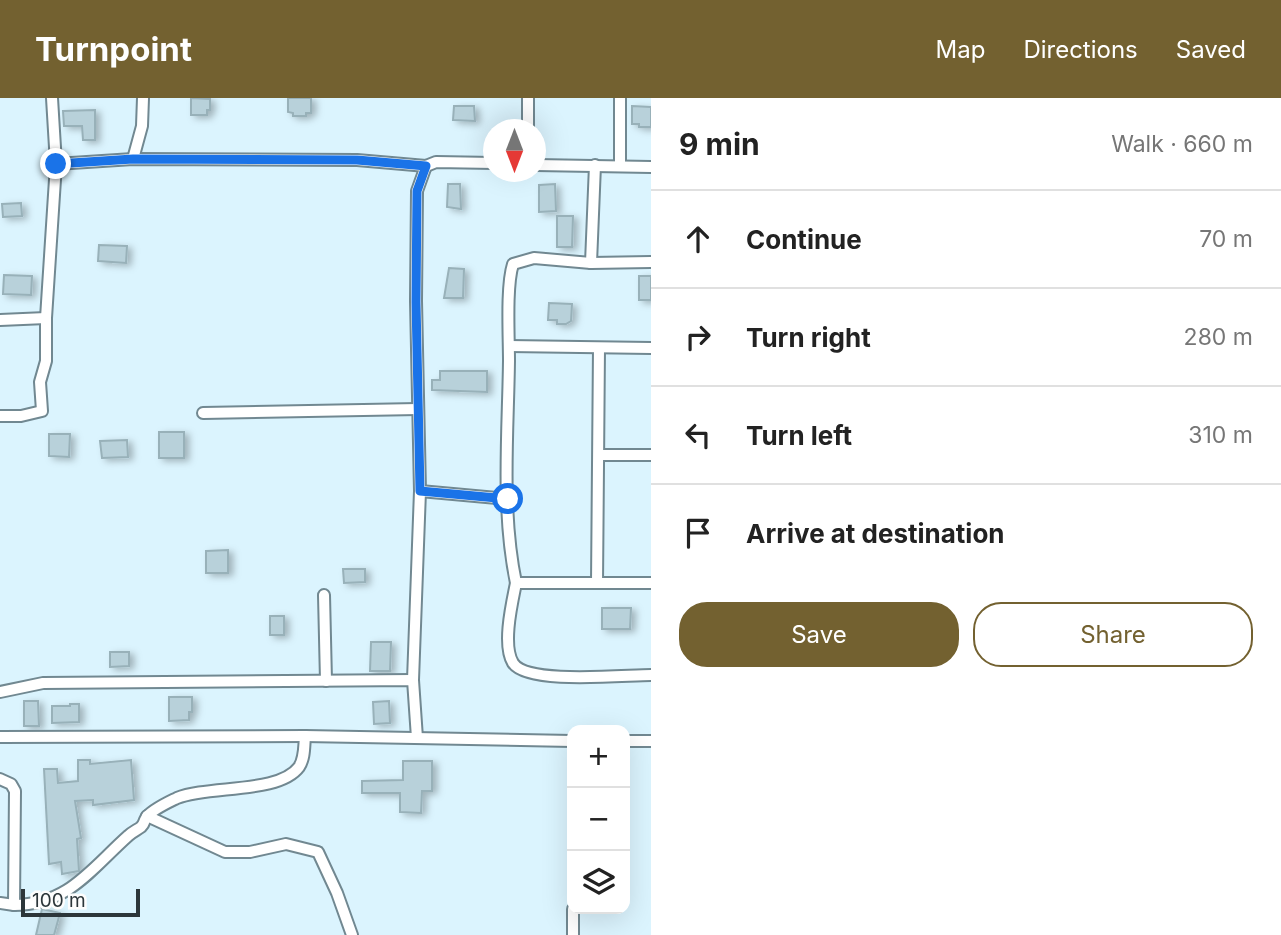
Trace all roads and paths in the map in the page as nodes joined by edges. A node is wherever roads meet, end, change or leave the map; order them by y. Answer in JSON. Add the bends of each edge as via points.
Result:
{"nodes":[{"id":1,"x":52,"y":98,"type":"edge"},
{"id":2,"x":143,"y":98,"type":"edge"},
{"id":3,"x":528,"y":98,"type":"edge"},
{"id":4,"x":620,"y":98,"type":"edge"},
{"id":5,"x":528,"y":119,"type":"edge"},
{"id":6,"x":133,"y":159,"type":"junction"},
{"id":7,"x":483,"y":163,"type":"edge"},
{"id":8,"x":56,"y":164,"type":"junction"},
{"id":9,"x":546,"y":164,"type":"edge"},
{"id":10,"x":595,"y":165,"type":"junction"},
{"id":11,"x":426,"y":166,"type":"junction"},
{"id":12,"x":620,"y":166,"type":"junction"},
{"id":13,"x":651,"y":167,"type":"edge"},
{"id":14,"x":651,"y":262,"type":"edge"},
{"id":15,"x":592,"y":263,"type":"junction"},
{"id":16,"x":46,"y":318,"type":"junction"},
{"id":17,"x":0,"y":320,"type":"edge"},
{"id":18,"x":509,"y":346,"type":"junction"},
{"id":19,"x":599,"y":348,"type":"junction"},
{"id":20,"x":651,"y":348,"type":"edge"},
{"id":21,"x":418,"y":409,"type":"junction"},
{"id":22,"x":203,"y":413,"type":"dead end"},
{"id":23,"x":0,"y":416,"type":"edge"},
{"id":24,"x":600,"y":455,"type":"junction"},
{"id":25,"x":651,"y":455,"type":"edge"},
{"id":26,"x":420,"y":491,"type":"junction"},
{"id":27,"x":508,"y":499,"type":"junction"},
{"id":28,"x":516,"y":583,"type":"junction"},
{"id":29,"x":597,"y":583,"type":"junction"},
{"id":30,"x":651,"y":583,"type":"edge"},
{"id":31,"x":324,"y":595,"type":"dead end"},
{"id":32,"x":651,"y":675,"type":"edge"},
{"id":33,"x":414,"y":680,"type":"junction"},
{"id":34,"x":326,"y":681,"type":"junction"},
{"id":35,"x":0,"y":692,"type":"edge"},
{"id":36,"x":305,"y":736,"type":"junction"},
{"id":37,"x":0,"y":737,"type":"edge"},
{"id":38,"x":417,"y":738,"type":"junction"},
{"id":39,"x":567,"y":741,"type":"edge"},
{"id":40,"x":630,"y":741,"type":"edge"},
{"id":41,"x":651,"y":741,"type":"edge"},
{"id":42,"x":0,"y":779,"type":"edge"},
{"id":43,"x":147,"y":816,"type":"junction"},
{"id":44,"x":0,"y":903,"type":"edge"},
{"id":45,"x":14,"y":905,"type":"junction"},
{"id":46,"x":573,"y":914,"type":"edge"},
{"id":47,"x":352,"y":935,"type":"edge"},
{"id":48,"x":573,"y":935,"type":"edge"}],
"edges":[{"from":1,"to":8,"type":"street"},
{"from":2,"to":6,"type":"street","via":[[142,127]]},
{"from":3,"to":5,"type":"street"},
{"from":4,"to":12,"type":"street"},
{"from":6,"to":8,"type":"street"},
{"from":6,"to":11,"type":"street","via":[[357,160]]},
{"from":7,"to":11,"type":"street"},
{"from":8,"to":16,"type":"street"},
{"from":9,"to":10,"type":"street"},
{"from":10,"to":12,"type":"street"},
{"from":10,"to":15,"type":"street"},
{"from":11,"to":21,"type":"street","via":[[417,191]]},
{"from":12,"to":13,"type":"street"},
{"from":14,"to":15,"type":"street"},
{"from":15,"to":18,"type":"street","via":[[534,258],[513,264]]},
{"from":16,"to":17,"type":"street"},
{"from":16,"to":23,"type":"street","via":[[42,411]]},
{"from":18,"to":19,"type":"street"},
{"from":18,"to":27,"type":"street"},
{"from":19,"to":20,"type":"street"},
{"from":19,"to":24,"type":"street"},
{"from":21,"to":22,"type":"street"},
{"from":21,"to":26,"type":"street"},
{"from":24,"to":25,"type":"street"},
{"from":24,"to":29,"type":"street"},
{"from":26,"to":27,"type":"street"},
{"from":26,"to":33,"type":"street"},
{"from":27,"to":28,"type":"street"},
{"from":28,"to":29,"type":"street"},
{"from":28,"to":32,"type":"street","via":[[508,650],[514,664],[527,673],[554,677]]},
{"from":29,"to":30,"type":"street"},
{"from":31,"to":34,"type":"street"},
{"from":33,"to":34,"type":"street"},
{"from":33,"to":38,"type":"street"},
{"from":34,"to":35,"type":"street","via":[[43,683]]},
{"from":36,"to":37,"type":"street"},
{"from":36,"to":38,"type":"street"},
{"from":36,"to":43,"type":"street","via":[[304,756],[292,774],[265,785],[178,798]]},
{"from":38,"to":39,"type":"street"},
{"from":40,"to":41,"type":"street"},
{"from":42,"to":45,"type":"street","via":[[15,791]]},
{"from":43,"to":45,"type":"street","via":[[142,826],[58,897]]},
{"from":43,"to":47,"type":"street","via":[[225,852],[286,844],[318,852]]},
{"from":44,"to":45,"type":"street"},
{"from":46,"to":48,"type":"street"}]}
